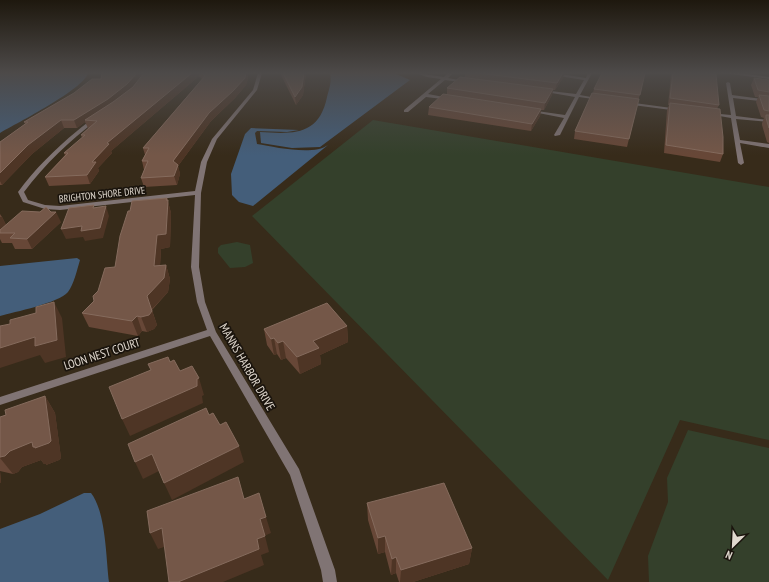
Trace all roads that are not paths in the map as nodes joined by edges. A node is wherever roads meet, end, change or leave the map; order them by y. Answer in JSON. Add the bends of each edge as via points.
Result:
{"nodes":[{"id":1,"x":247,"y":100,"type":"edge"},
{"id":2,"x":418,"y":100,"type":"edge"},
{"id":3,"x":576,"y":100,"type":"edge"},
{"id":4,"x":731,"y":100,"type":"edge"},
{"id":5,"x":624,"y":102,"type":"edge"},
{"id":6,"x":522,"y":110,"type":"edge"},
{"id":7,"x":686,"y":110,"type":"edge"},
{"id":8,"x":406,"y":111,"type":"dead end"},
{"id":9,"x":702,"y":113,"type":"edge"},
{"id":10,"x":100,"y":116,"type":"edge"},
{"id":11,"x":567,"y":117,"type":"junction"},
{"id":12,"x":733,"y":117,"type":"junction"},
{"id":13,"x":769,"y":121,"type":"edge"},
{"id":14,"x":557,"y":135,"type":"dead end"},
{"id":15,"x":737,"y":141,"type":"junction"},
{"id":16,"x":769,"y":146,"type":"edge"},
{"id":17,"x":741,"y":162,"type":"dead end"},
{"id":18,"x":198,"y":193,"type":"junction"},
{"id":19,"x":212,"y":332,"type":"junction"},
{"id":20,"x":0,"y":401,"type":"edge"},
{"id":21,"x":330,"y":582,"type":"edge"}],
"edges":[{"from":1,"to":18,"type":"street","name":"MANNS HARBOR DRIVE","via":[[215,139],[204,162]]},
{"from":2,"to":8,"type":"street"},
{"from":3,"to":11,"type":"street"},
{"from":4,"to":12,"type":"street"},
{"from":5,"to":7,"type":"street"},
{"from":6,"to":11,"type":"street"},
{"from":9,"to":12,"type":"street"},
{"from":10,"to":18,"type":"street","name":"BRIGHTON SHORE DRIVE","via":[[51,155],[21,192],[25,201],[60,208]]},
{"from":11,"to":14,"type":"street"},
{"from":12,"to":13,"type":"street"},
{"from":12,"to":15,"type":"street"},
{"from":15,"to":16,"type":"street"},
{"from":15,"to":17,"type":"street"},
{"from":18,"to":19,"type":"street","name":"MANNS HARBOR DRIVE","via":[[196,267],[202,302]]},
{"from":19,"to":20,"type":"street","name":"LOON NEST COURT"},
{"from":19,"to":21,"type":"street","name":"MANNS HARBOR DRIVE","via":[[295,473]]}]}
